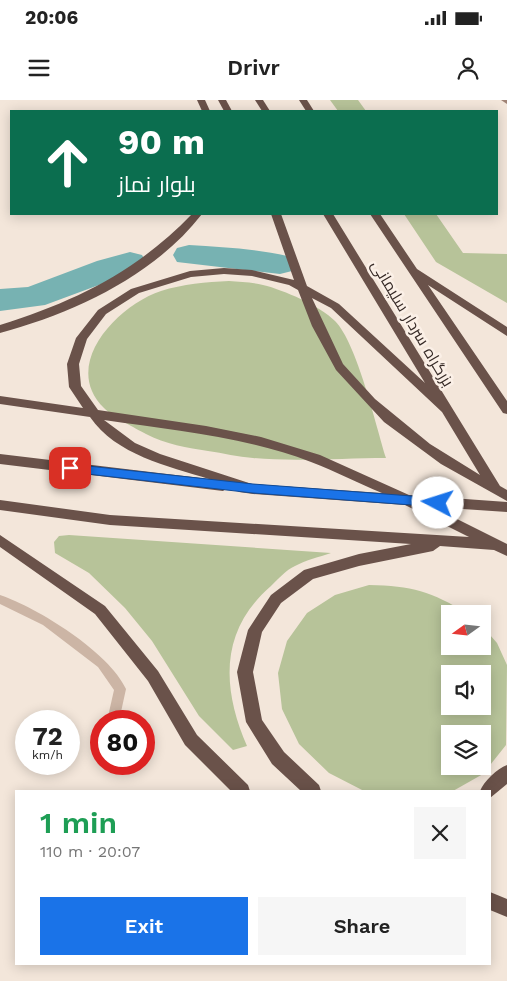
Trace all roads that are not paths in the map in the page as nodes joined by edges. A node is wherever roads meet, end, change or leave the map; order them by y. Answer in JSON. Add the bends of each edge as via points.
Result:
{"nodes":[{"id":1,"x":195,"y":215,"type":"edge"},
{"id":2,"x":276,"y":215,"type":"edge"},
{"id":3,"x":329,"y":215,"type":"edge"},
{"id":4,"x":377,"y":215,"type":"edge"},
{"id":5,"x":409,"y":267,"type":"junction"},
{"id":6,"x":0,"y":329,"type":"edge"},
{"id":7,"x":507,"y":332,"type":"edge"},
{"id":8,"x":0,"y":400,"type":"edge"},
{"id":9,"x":445,"y":409,"type":"junction"},
{"id":10,"x":507,"y":410,"type":"edge"},
{"id":11,"x":471,"y":449,"type":"joint"},
{"id":12,"x":0,"y":459,"type":"edge"},
{"id":13,"x":253,"y":489,"type":"junction"},
{"id":14,"x":507,"y":496,"type":"edge"},
{"id":15,"x":0,"y":506,"type":"edge"},
{"id":16,"x":507,"y":508,"type":"edge"},
{"id":17,"x":0,"y":540,"type":"edge"},
{"id":18,"x":452,"y":541,"type":"junction"},
{"id":19,"x":507,"y":548,"type":"edge"},
{"id":20,"x":0,"y":600,"type":"edge"},
{"id":21,"x":115,"y":710,"type":"edge"},
{"id":22,"x":507,"y":773,"type":"edge"},
{"id":23,"x":241,"y":790,"type":"edge"},
{"id":24,"x":312,"y":790,"type":"edge"},
{"id":25,"x":489,"y":790,"type":"edge"},
{"id":26,"x":491,"y":901,"type":"edge"},
{"id":27,"x":507,"y":908,"type":"edge"}],
"edges":[{"from":1,"to":6,"type":"highway","via":[[157,255],[123,279],[79,301]]},
{"from":2,"to":14,"type":"highway","via":[[312,315],[337,363],[372,405],[417,442],[471,478]]},
{"from":3,"to":9,"type":"highway","name":"بزرگراه سردار سلیمانی"},
{"from":4,"to":5,"type":"highway","name":"بزرگراه سردار سلیمانی"},
{"from":5,"to":7,"type":"highway"},
{"from":5,"to":10,"type":"highway","name":"بزرگراه سردار سلیمانی"},
{"from":8,"to":19,"type":"highway","via":[[206,430],[261,442],[315,458]]},
{"from":9,"to":11,"type":"highway","name":"بزرگراه سردار سلیمانی"},
{"from":9,"to":13,"type":"highway","via":[[335,306],[293,283],[252,273],[190,274],[135,290],[102,312],[82,338],[73,364],[75,387],[101,424],[131,446],[156,457]]},
{"from":11,"to":16,"type":"highway"},
{"from":12,"to":13,"type":"highway"},
{"from":13,"to":16,"type":"highway"},
{"from":15,"to":18,"type":"highway","via":[[110,520]]},
{"from":17,"to":23,"type":"highway","via":[[100,610],[153,676],[191,740]]},
{"from":18,"to":19,"type":"highway"},
{"from":18,"to":24,"type":"highway","via":[[309,574],[276,599],[255,630],[245,672],[254,722],[278,758]]},
{"from":20,"to":21,"type":"lane","via":[[47,622],[102,664],[120,689]]},
{"from":22,"to":25,"type":"highway"},
{"from":26,"to":27,"type":"highway"}]}
